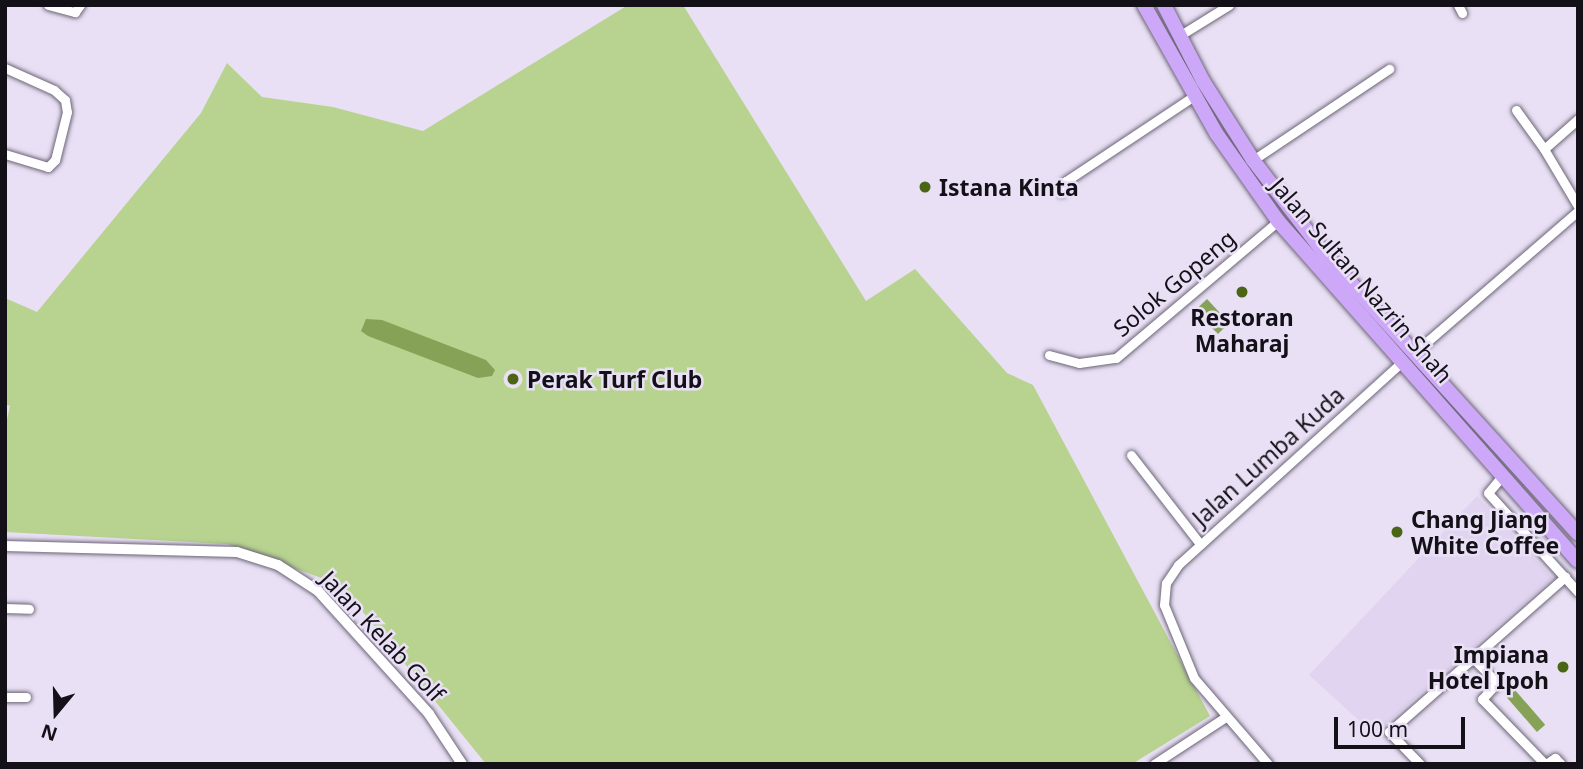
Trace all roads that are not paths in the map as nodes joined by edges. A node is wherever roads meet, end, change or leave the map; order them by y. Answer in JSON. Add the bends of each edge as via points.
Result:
{"nodes":[{"id":1,"x":48,"y":5,"type":"edge"},
{"id":2,"x":80,"y":5,"type":"edge"},
{"id":3,"x":1143,"y":5,"type":"edge"},
{"id":4,"x":1164,"y":5,"type":"edge"},
{"id":5,"x":1229,"y":5,"type":"edge"},
{"id":6,"x":1179,"y":36,"type":"junction"},
{"id":7,"x":5,"y":68,"type":"edge"},
{"id":8,"x":1389,"y":69,"type":"dead end"},
{"id":9,"x":1194,"y":96,"type":"junction"},
{"id":10,"x":1516,"y":110,"type":"dead end"},
{"id":11,"x":1578,"y":119,"type":"edge"},
{"id":12,"x":1544,"y":149,"type":"junction"},
{"id":13,"x":5,"y":154,"type":"edge"},
{"id":14,"x":1253,"y":160,"type":"junction"},
{"id":15,"x":1061,"y":192,"type":"dead end"},
{"id":16,"x":1578,"y":209,"type":"edge"},
{"id":17,"x":1278,"y":221,"type":"junction"},
{"id":18,"x":1414,"y":353,"type":"junction"},
{"id":19,"x":1049,"y":355,"type":"dead end"},
{"id":20,"x":1401,"y":363,"type":"junction"},
{"id":21,"x":1131,"y":455,"type":"dead end"},
{"id":22,"x":1503,"y":475,"type":"junction"},
{"id":23,"x":1578,"y":534,"type":"edge"},
{"id":24,"x":1200,"y":544,"type":"junction"},
{"id":25,"x":5,"y":546,"type":"edge"},
{"id":26,"x":1578,"y":561,"type":"edge"},
{"id":27,"x":1565,"y":577,"type":"junction"},
{"id":28,"x":1578,"y":592,"type":"edge"},
{"id":29,"x":5,"y":608,"type":"edge"},
{"id":30,"x":29,"y":609,"type":"dead end"},
{"id":31,"x":1474,"y":658,"type":"junction"},
{"id":32,"x":5,"y":697,"type":"edge"},
{"id":33,"x":26,"y":697,"type":"dead end"},
{"id":34,"x":1224,"y":718,"type":"junction"},
{"id":35,"x":462,"y":764,"type":"edge"},
{"id":36,"x":1154,"y":764,"type":"edge"},
{"id":37,"x":1268,"y":764,"type":"edge"},
{"id":38,"x":1420,"y":764,"type":"edge"},
{"id":39,"x":1545,"y":764,"type":"edge"},
{"id":40,"x":1560,"y":764,"type":"edge"}],
"edges":[{"from":1,"to":2,"type":"street","via":[[75,12]]},
{"from":3,"to":9,"type":"highway","name":"Jalan Sultan Nazrin Shah"},
{"from":4,"to":6,"type":"highway","name":"Jalan Sultan Nazrin Shah"},
{"from":5,"to":6,"type":"street"},
{"from":6,"to":14,"type":"highway","name":"Jalan Sultan Nazrin Shah"},
{"from":7,"to":13,"type":"street","via":[[54,90],[65,100],[67,112],[55,160],[48,167]]},
{"from":8,"to":14,"type":"street"},
{"from":9,"to":15,"type":"street","via":[[1066,181]]},
{"from":9,"to":17,"type":"highway","name":"Jalan Sultan Nazrin Shah"},
{"from":10,"to":12,"type":"street"},
{"from":11,"to":12,"type":"street"},
{"from":12,"to":16,"type":"street"},
{"from":14,"to":18,"type":"highway","name":"Jalan Sultan Nazrin Shah","via":[[1328,258]]},
{"from":16,"to":18,"type":"street"},
{"from":17,"to":19,"type":"street","name":"Solok Gopeng","via":[[1116,358],[1079,363]]},
{"from":17,"to":20,"type":"highway","name":"Jalan Sultan Nazrin Shah"},
{"from":18,"to":23,"type":"highway","name":"Jalan Sultan Nazrin Shah"},
{"from":20,"to":22,"type":"highway","name":"Jalan Sultan Nazrin Shah"},
{"from":20,"to":24,"type":"street","name":"Jalan Lumba Kuda"},
{"from":21,"to":24,"type":"street"},
{"from":22,"to":26,"type":"highway","name":"Jalan Sultan Nazrin Shah"},
{"from":22,"to":27,"type":"street","via":[[1488,493]]},
{"from":24,"to":34,"type":"street","name":"Jalan Lumba Kuda","via":[[1167,583],[1164,605],[1194,678]]},
{"from":25,"to":35,"type":"street","name":"Jalan Kelab Golf","via":[[237,552],[278,565],[318,591],[429,714]]},
{"from":27,"to":28,"type":"street"},
{"from":27,"to":31,"type":"street"},
{"from":29,"to":30,"type":"street"},
{"from":31,"to":38,"type":"street","via":[[1389,732]]},
{"from":31,"to":39,"type":"street","via":[[1497,683],[1482,699]]},
{"from":32,"to":33,"type":"street"},
{"from":34,"to":36,"type":"street"},
{"from":34,"to":37,"type":"street"},
{"from":39,"to":40,"type":"street","via":[[1555,758]]}]}
